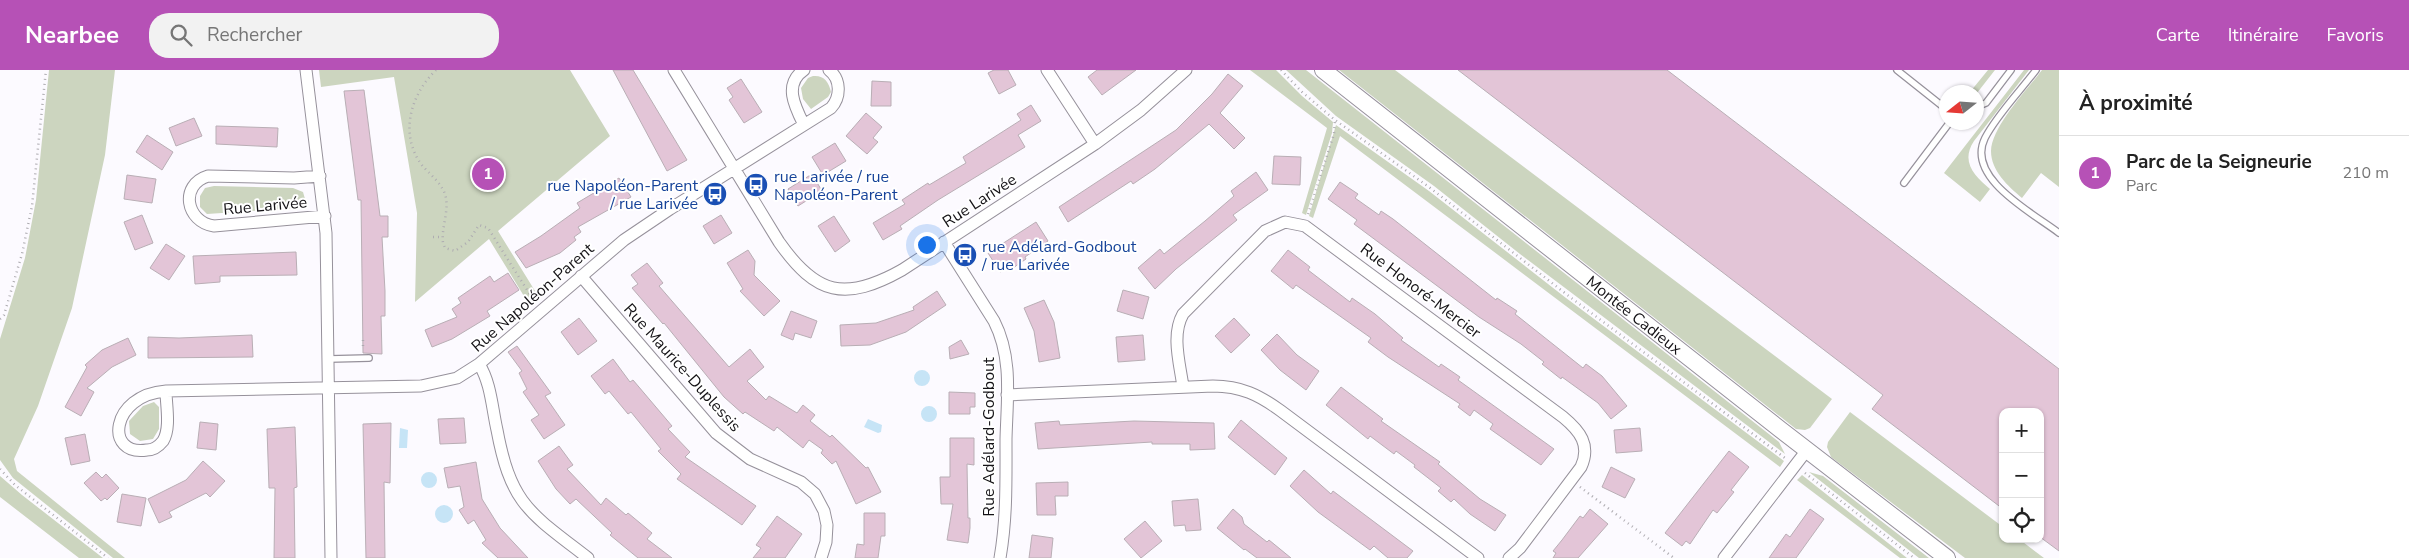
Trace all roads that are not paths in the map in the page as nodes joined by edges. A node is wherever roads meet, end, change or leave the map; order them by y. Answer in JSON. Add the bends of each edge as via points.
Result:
{"nodes":[{"id":1,"x":306,"y":70,"type":"edge"},
{"id":2,"x":674,"y":70,"type":"edge"},
{"id":3,"x":804,"y":70,"type":"edge"},
{"id":4,"x":829,"y":70,"type":"edge"},
{"id":5,"x":1047,"y":70,"type":"edge"},
{"id":6,"x":1186,"y":70,"type":"edge"},
{"id":7,"x":1322,"y":70,"type":"edge"},
{"id":8,"x":1897,"y":70,"type":"edge"},
{"id":9,"x":2011,"y":70,"type":"edge"},
{"id":10,"x":2036,"y":70,"type":"edge"},
{"id":11,"x":1939,"y":103,"type":"edge"},
{"id":12,"x":1984,"y":104,"type":"edge"},
{"id":13,"x":804,"y":125,"type":"junction"},
{"id":14,"x":1944,"y":130,"type":"edge"},
{"id":15,"x":1095,"y":144,"type":"junction"},
{"id":16,"x":735,"y":168,"type":"junction"},
{"id":17,"x":320,"y":176,"type":"junction"},
{"id":18,"x":1904,"y":182,"type":"dead end"},
{"id":19,"x":325,"y":216,"type":"junction"},
{"id":20,"x":2059,"y":233,"type":"edge"},
{"id":21,"x":944,"y":242,"type":"junction"},
{"id":22,"x":581,"y":276,"type":"junction"},
{"id":23,"x":369,"y":358,"type":"dead end"},
{"id":24,"x":329,"y":359,"type":"junction"},
{"id":25,"x":479,"y":364,"type":"junction"},
{"id":26,"x":330,"y":387,"type":"junction"},
{"id":27,"x":1183,"y":387,"type":"junction"},
{"id":28,"x":166,"y":391,"type":"junction"},
{"id":29,"x":1008,"y":395,"type":"junction"},
{"id":30,"x":1807,"y":450,"type":"junction"},
{"id":31,"x":331,"y":558,"type":"edge"},
{"id":32,"x":588,"y":558,"type":"edge"},
{"id":33,"x":821,"y":558,"type":"edge"},
{"id":34,"x":1000,"y":558,"type":"edge"},
{"id":35,"x":1478,"y":558,"type":"edge"},
{"id":36,"x":1509,"y":558,"type":"edge"},
{"id":37,"x":1724,"y":558,"type":"edge"},
{"id":38,"x":1947,"y":558,"type":"edge"}],
"edges":[{"from":1,"to":17,"type":"street","name":"Rue Larivée"},
{"from":2,"to":16,"type":"street","name":"Rue Larivée"},
{"from":3,"to":13,"type":"street","via":[[795,79],[792,90],[796,110]]},
{"from":4,"to":13,"type":"street","via":[[837,81],[835,103]]},
{"from":5,"to":15,"type":"street"},
{"from":6,"to":15,"type":"street","name":"Rue Larivée","via":[[1141,110]]},
{"from":7,"to":30,"type":"street","name":"Montée Cadieux"},
{"from":8,"to":11,"type":"lane"},
{"from":9,"to":12,"type":"lane"},
{"from":10,"to":20,"type":"lane","via":[[1985,138],[1982,162],[1994,183]]},
{"from":13,"to":16,"type":"street"},
{"from":14,"to":18,"type":"lane"},
{"from":15,"to":21,"type":"street","name":"Rue Larivée"},
{"from":16,"to":21,"type":"street","name":"Rue Larivée","via":[[791,259],[821,285],[841,289],[864,287],[888,278]]},
{"from":16,"to":22,"type":"street","name":"Rue Napoléon-Parent","via":[[624,240]]},
{"from":17,"to":19,"type":"street","name":"Rue Larivée"},
{"from":17,"to":19,"type":"street","name":"Rue Larivée","via":[[208,176],[192,187],[189,205],[196,218],[214,226]]},
{"from":19,"to":24,"type":"street","name":"Rue Larivée"},
{"from":21,"to":29,"type":"street","name":"Rue Adélard-Godbout","via":[[1000,333],[1007,363]]},
{"from":22,"to":25,"type":"street","name":"Rue Napoléon-Parent"},
{"from":22,"to":33,"type":"street","name":"Rue Maurice-Duplessis","via":[[716,432],[750,459],[801,482],[815,494],[824,511],[828,534]]},
{"from":23,"to":24,"type":"lane"},
{"from":24,"to":26,"type":"street","name":"Rue Larivée"},
{"from":25,"to":26,"type":"street","name":"Rue Napoléon-Parent","via":[[457,378],[436,384]]},
{"from":25,"to":32,"type":"street","via":[[488,386],[505,469],[519,498],[542,522]]},
{"from":26,"to":28,"type":"street"},
{"from":26,"to":31,"type":"street","name":"Rue Larivée"},
{"from":27,"to":29,"type":"street"},
{"from":27,"to":35,"type":"street","via":[[1232,387],[1258,395]]},
{"from":27,"to":36,"type":"street","name":"Rue Honoré-Mercier","via":[[1177,337],[1182,314],[1266,231],[1285,222],[1306,226],[1563,417],[1583,438],[1586,456],[1581,467]]},
{"from":28,"to":28,"type":"street","via":[[141,397],[124,411],[118,430],[128,447],[147,450],[163,441]]},
{"from":29,"to":34,"type":"street","name":"Rue Adélard-Godbout","via":[[1006,515]]},
{"from":30,"to":37,"type":"street"},
{"from":30,"to":38,"type":"street","name":"Montée Cadieux"}]}
